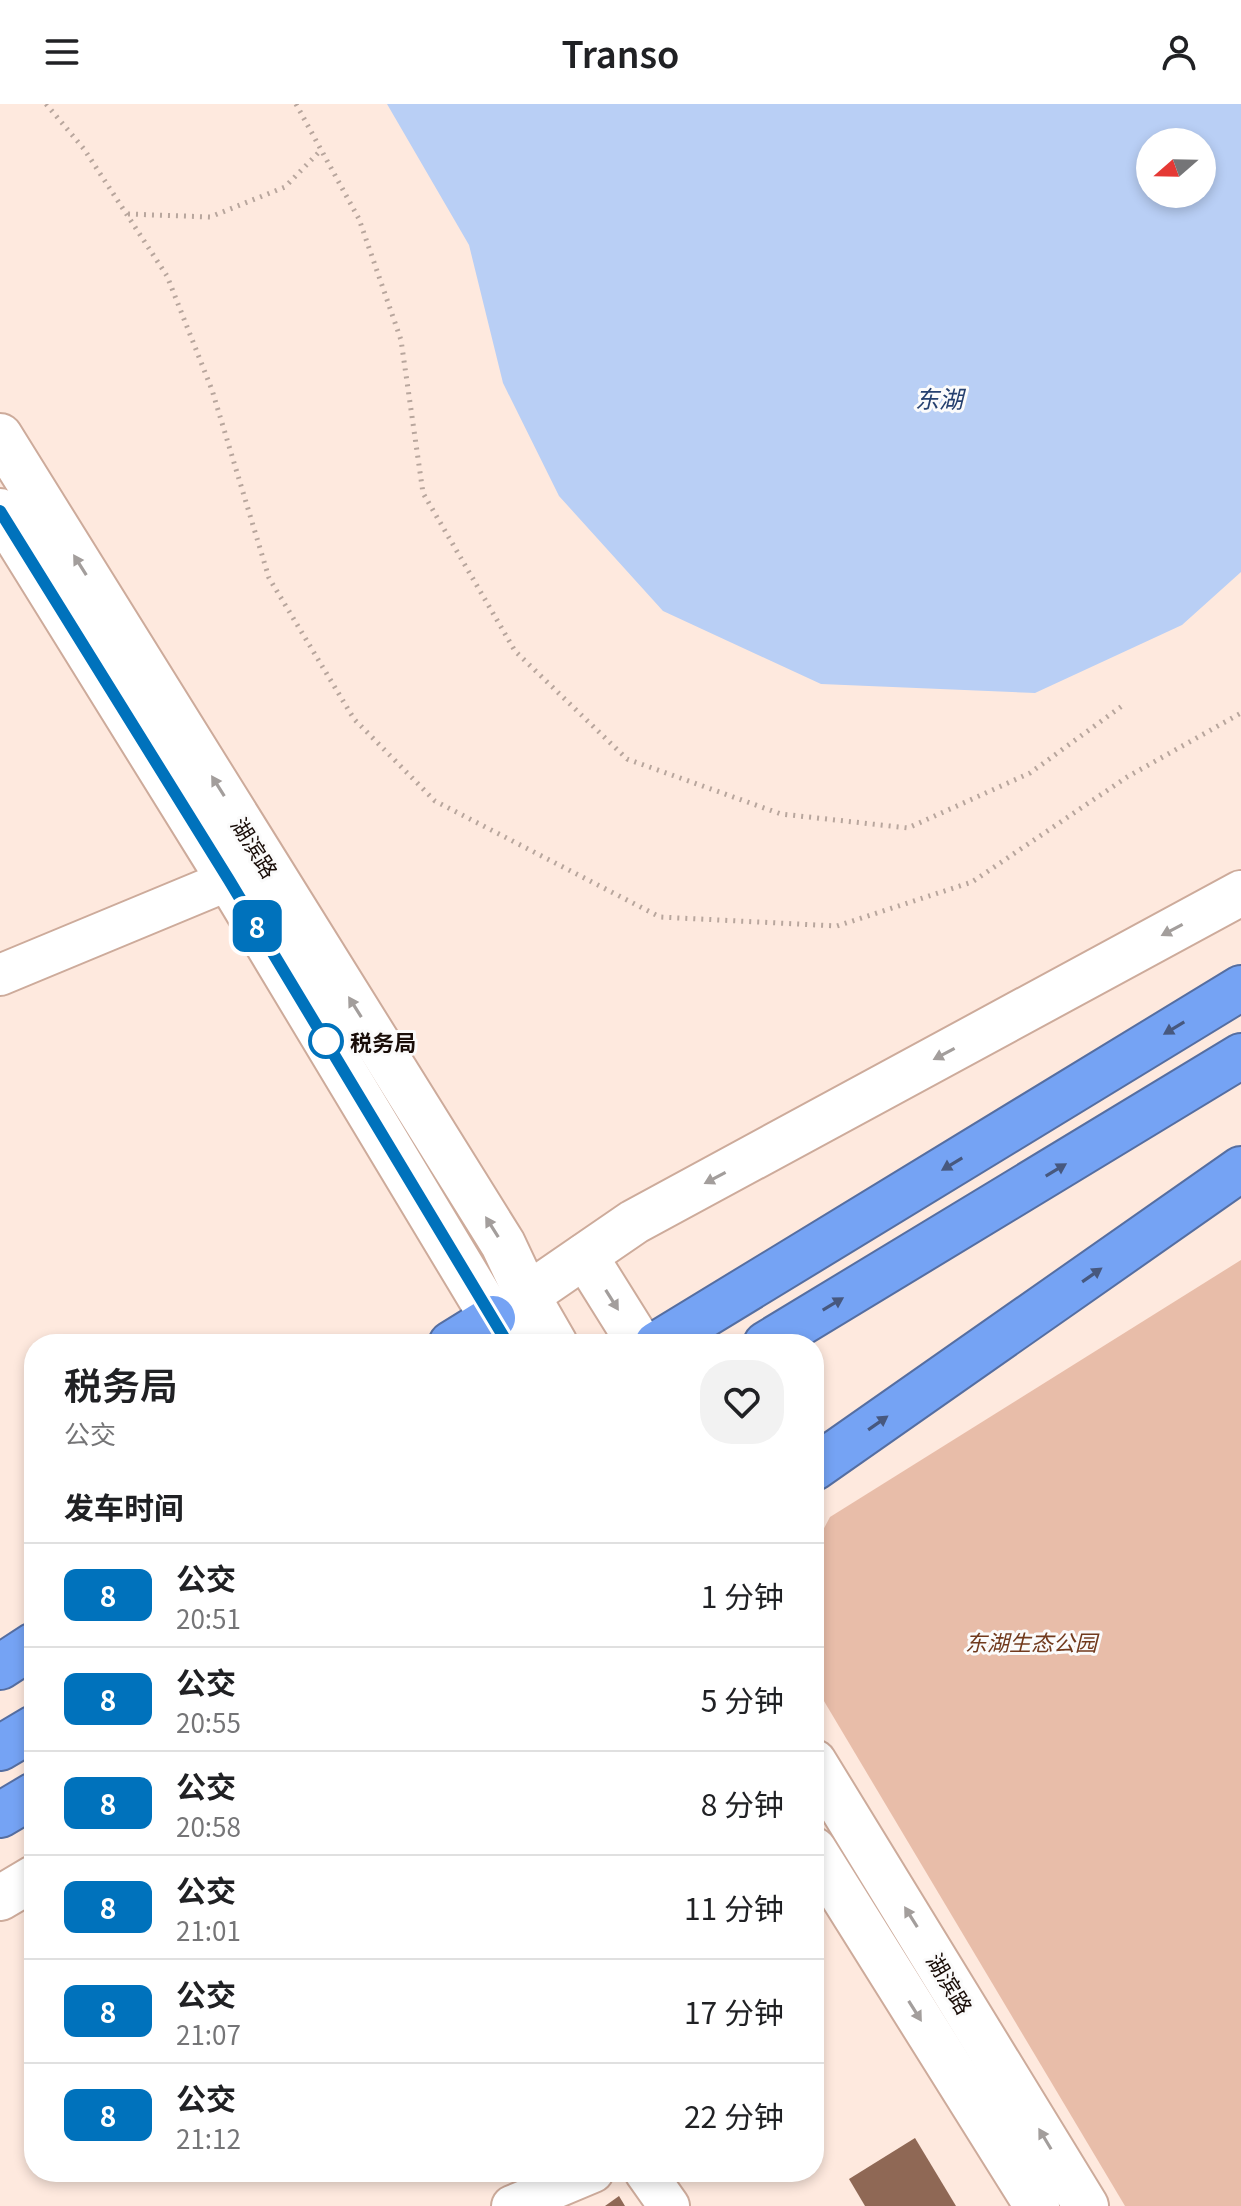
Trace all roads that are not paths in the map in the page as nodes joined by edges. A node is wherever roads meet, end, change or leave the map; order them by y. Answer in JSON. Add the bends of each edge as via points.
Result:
{"nodes":[{"id":1,"x":0,"y":436,"type":"edge"},
{"id":2,"x":0,"y":511,"type":"edge"},
{"id":3,"x":229,"y":880,"type":"junction"},
{"id":4,"x":1241,"y":893,"type":"edge"},
{"id":5,"x":0,"y":975,"type":"edge"},
{"id":6,"x":1241,"y":988,"type":"edge"},
{"id":7,"x":1241,"y":1056,"type":"edge"},
{"id":8,"x":1241,"y":1169,"type":"edge"},
{"id":9,"x":585,"y":1256,"type":"junction"},
{"id":10,"x":510,"y":1320,"type":"edge"},
{"id":11,"x":476,"y":1334,"type":"edge"},
{"id":12,"x":536,"y":1334,"type":"edge"},
{"id":13,"x":634,"y":1334,"type":"edge"},
{"id":14,"x":673,"y":1334,"type":"edge"},
{"id":15,"x":782,"y":1334,"type":"edge"},
{"id":16,"x":824,"y":1461,"type":"edge"},
{"id":17,"x":24,"y":1651,"type":"edge"},
{"id":18,"x":0,"y":1667,"type":"edge"},
{"id":19,"x":24,"y":1734,"type":"edge"},
{"id":20,"x":0,"y":1748,"type":"edge"},
{"id":21,"x":824,"y":1778,"type":"edge"},
{"id":22,"x":24,"y":1801,"type":"edge"},
{"id":23,"x":0,"y":1815,"type":"edge"},
{"id":24,"x":824,"y":1866,"type":"edge"},
{"id":25,"x":24,"y":1884,"type":"edge"},
{"id":26,"x":0,"y":1898,"type":"edge"},
{"id":27,"x":569,"y":2182,"type":"edge"},
{"id":28,"x":652,"y":2182,"type":"edge"},
{"id":29,"x":512,"y":2206,"type":"edge"},
{"id":30,"x":669,"y":2206,"type":"edge"},
{"id":31,"x":1037,"y":2206,"type":"edge"},
{"id":32,"x":1086,"y":2206,"type":"edge"}],
"edges":[{"from":10,"to":1,"type":"main road","name":"湖滨路","one_way":true,"via":[[503,1244]]},
{"from":2,"to":3,"type":"main road","name":"湖滨路"},
{"from":3,"to":5,"type":"street"},
{"from":3,"to":10,"type":"main road","name":"湖滨路"},
{"from":4,"to":9,"type":"main road","one_way":true,"via":[[634,1222]]},
{"from":6,"to":14,"type":"highway","one_way":true},
{"from":15,"to":7,"type":"highway","one_way":true},
{"from":16,"to":8,"type":"highway","one_way":true},
{"from":9,"to":10,"type":"main road"},
{"from":9,"to":13,"type":"main road","one_way":true},
{"from":10,"to":11,"type":"highway"},
{"from":10,"to":12,"type":"main road","name":"湖滨路"},
{"from":17,"to":18,"type":"highway"},
{"from":19,"to":20,"type":"highway"},
{"from":32,"to":21,"type":"main road","name":"湖滨路","one_way":true},
{"from":22,"to":23,"type":"highway"},
{"from":24,"to":31,"type":"main road","name":"湖滨路","one_way":true},
{"from":25,"to":26,"type":"main road"},
{"from":27,"to":29,"type":"street"},
{"from":28,"to":30,"type":"street"}]}
